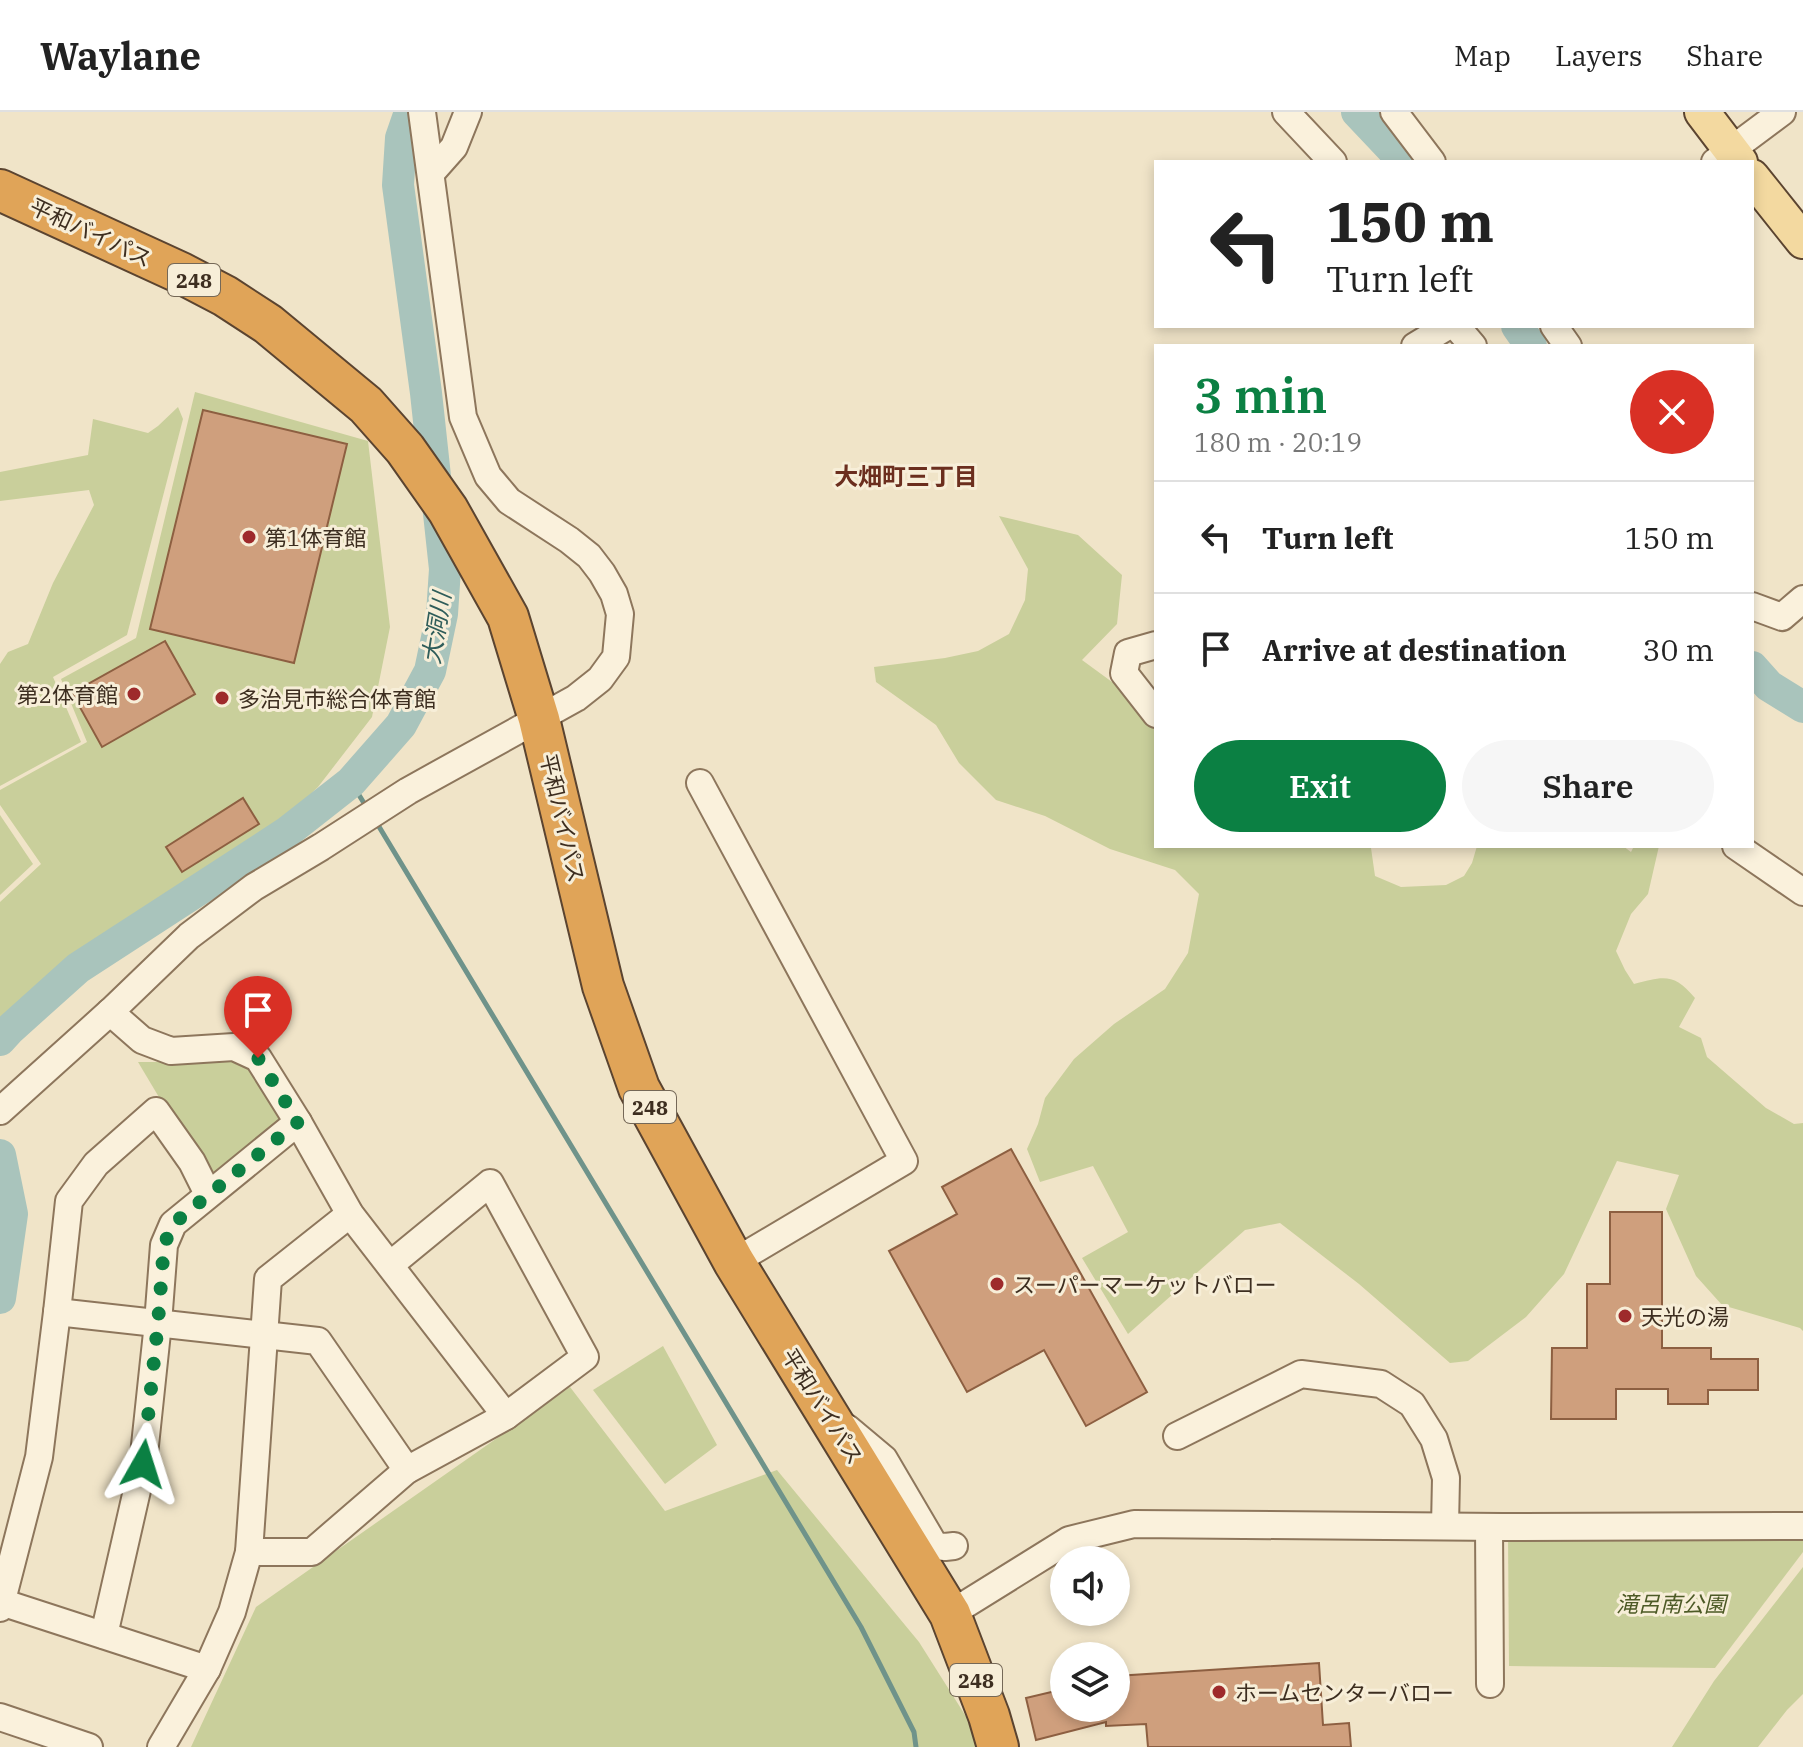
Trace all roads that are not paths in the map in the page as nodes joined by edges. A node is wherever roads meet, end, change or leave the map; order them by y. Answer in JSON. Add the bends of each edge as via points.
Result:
{"nodes":[{"id":1,"x":422,"y":112,"type":"edge"},
{"id":2,"x":468,"y":112,"type":"edge"},
{"id":3,"x":1286,"y":112,"type":"edge"},
{"id":4,"x":1394,"y":112,"type":"edge"},
{"id":5,"x":1702,"y":112,"type":"edge"},
{"id":6,"x":1782,"y":112,"type":"edge"},
{"id":7,"x":1728,"y":158,"type":"edge"},
{"id":8,"x":1331,"y":160,"type":"edge"},
{"id":9,"x":1430,"y":160,"type":"edge"},
{"id":10,"x":431,"y":173,"type":"junction"},
{"id":11,"x":1754,"y":180,"type":"edge"},
{"id":12,"x":0,"y":190,"type":"edge"},
{"id":13,"x":1803,"y":241,"type":"edge"},
{"id":14,"x":1445,"y":328,"type":"edge"},
{"id":15,"x":1458,"y":328,"type":"edge"},
{"id":16,"x":1418,"y":344,"type":"edge"},
{"id":17,"x":1471,"y":344,"type":"edge"},
{"id":18,"x":1803,"y":599,"type":"edge"},
{"id":19,"x":1754,"y":607,"type":"edge"},
{"id":20,"x":1154,"y":646,"type":"edge"},
{"id":21,"x":1154,"y":711,"type":"edge"},
{"id":22,"x":539,"y":719,"type":"junction"},
{"id":23,"x":700,"y":783,"type":"dead end"},
{"id":24,"x":1739,"y":848,"type":"edge"},
{"id":25,"x":1803,"y":892,"type":"edge"},
{"id":26,"x":110,"y":1012,"type":"junction"},
{"id":27,"x":8,"y":1104,"type":"edge"},
{"id":28,"x":298,"y":1122,"type":"junction"},
{"id":29,"x":208,"y":1194,"type":"junction"},
{"id":30,"x":350,"y":1214,"type":"junction"},
{"id":31,"x":734,"y":1262,"type":"junction"},
{"id":32,"x":390,"y":1265,"type":"junction"},
{"id":33,"x":57,"y":1312,"type":"junction"},
{"id":34,"x":158,"y":1323,"type":"junction"},
{"id":35,"x":264,"y":1334,"type":"junction"},
{"id":36,"x":825,"y":1411,"type":"junction"},
{"id":37,"x":506,"y":1416,"type":"junction"},
{"id":38,"x":1177,"y":1436,"type":"dead end"},
{"id":39,"x":407,"y":1470,"type":"junction"},
{"id":40,"x":1445,"y":1526,"type":"junction"},
{"id":41,"x":1803,"y":1526,"type":"edge"},
{"id":42,"x":1489,"y":1527,"type":"junction"},
{"id":43,"x":954,"y":1546,"type":"dead end"},
{"id":44,"x":249,"y":1552,"type":"junction"},
{"id":45,"x":1,"y":1605,"type":"edge"},
{"id":46,"x":950,"y":1614,"type":"junction"},
{"id":47,"x":104,"y":1635,"type":"junction"},
{"id":48,"x":207,"y":1669,"type":"junction"},
{"id":49,"x":1490,"y":1684,"type":"dead end"},
{"id":50,"x":0,"y":1717,"type":"edge"},
{"id":51,"x":89,"y":1747,"type":"edge"},
{"id":52,"x":161,"y":1747,"type":"edge"},
{"id":53,"x":998,"y":1747,"type":"edge"}],
"edges":[{"from":1,"to":10,"type":"street"},
{"from":2,"to":10,"type":"street","via":[[454,147]]},
{"from":3,"to":8,"type":"street"},
{"from":4,"to":9,"type":"street"},
{"from":5,"to":7,"type":"main road"},
{"from":6,"to":7,"type":"street"},
{"from":10,"to":22,"type":"street","via":[[463,417],[488,476],[509,501],[589,556],[614,594],[620,614],[616,657],[600,679]]},
{"from":11,"to":13,"type":"main road"},
{"from":12,"to":22,"type":"highway","name":"平和バイパス","number":"248","via":[[225,296],[268,324],[366,405],[448,510],[508,617]]},
{"from":14,"to":16,"type":"street"},
{"from":15,"to":17,"type":"street"},
{"from":18,"to":19,"type":"street","via":[[1782,617]]},
{"from":20,"to":21,"type":"street","via":[[1128,653],[1124,673]]},
{"from":22,"to":26,"type":"street","via":[[408,791],[254,887],[189,936]]},
{"from":22,"to":31,"type":"highway","name":"平和バイパス","number":"248","via":[[603,986],[639,1088]]},
{"from":23,"to":31,"type":"street","via":[[904,1161]]},
{"from":24,"to":25,"type":"street"},
{"from":26,"to":27,"type":"street"},
{"from":26,"to":28,"type":"street","via":[[142,1040],[171,1051],[234,1047],[258,1058]]},
{"from":28,"to":29,"type":"street"},
{"from":28,"to":30,"type":"street"},
{"from":29,"to":33,"type":"street","via":[[156,1111],[96,1164],[69,1201]]},
{"from":29,"to":34,"type":"street","via":[[173,1224],[164,1245]]},
{"from":30,"to":32,"type":"street"},
{"from":30,"to":35,"type":"street","via":[[268,1279]]},
{"from":31,"to":36,"type":"highway","name":"平和バイパス","number":"248"},
{"from":32,"to":37,"type":"street"},
{"from":32,"to":37,"type":"street","via":[[490,1183],[585,1357]]},
{"from":33,"to":34,"type":"street"},
{"from":33,"to":45,"type":"street","via":[[39,1457]]},
{"from":34,"to":35,"type":"street"},
{"from":34,"to":47,"type":"street","via":[[143,1464]]},
{"from":35,"to":39,"type":"street","via":[[318,1341]]},
{"from":35,"to":44,"type":"street"},
{"from":36,"to":43,"type":"street","via":[[884,1459],[935,1546]]},
{"from":36,"to":46,"type":"highway","name":"平和バイパス","number":"248"},
{"from":37,"to":39,"type":"street"},
{"from":38,"to":40,"type":"street","via":[[1301,1374],[1381,1384],[1412,1404],[1434,1439],[1446,1478]]},
{"from":39,"to":44,"type":"street","via":[[312,1552]]},
{"from":40,"to":42,"type":"street"},
{"from":40,"to":46,"type":"street","via":[[1134,1524],[1069,1540]]},
{"from":41,"to":42,"type":"street"},
{"from":42,"to":49,"type":"street"},
{"from":44,"to":48,"type":"street","via":[[232,1612]]},
{"from":45,"to":47,"type":"street"},
{"from":46,"to":53,"type":"highway","number":"248"},
{"from":47,"to":48,"type":"street"},
{"from":48,"to":52,"type":"street"},
{"from":50,"to":51,"type":"street"}]}
